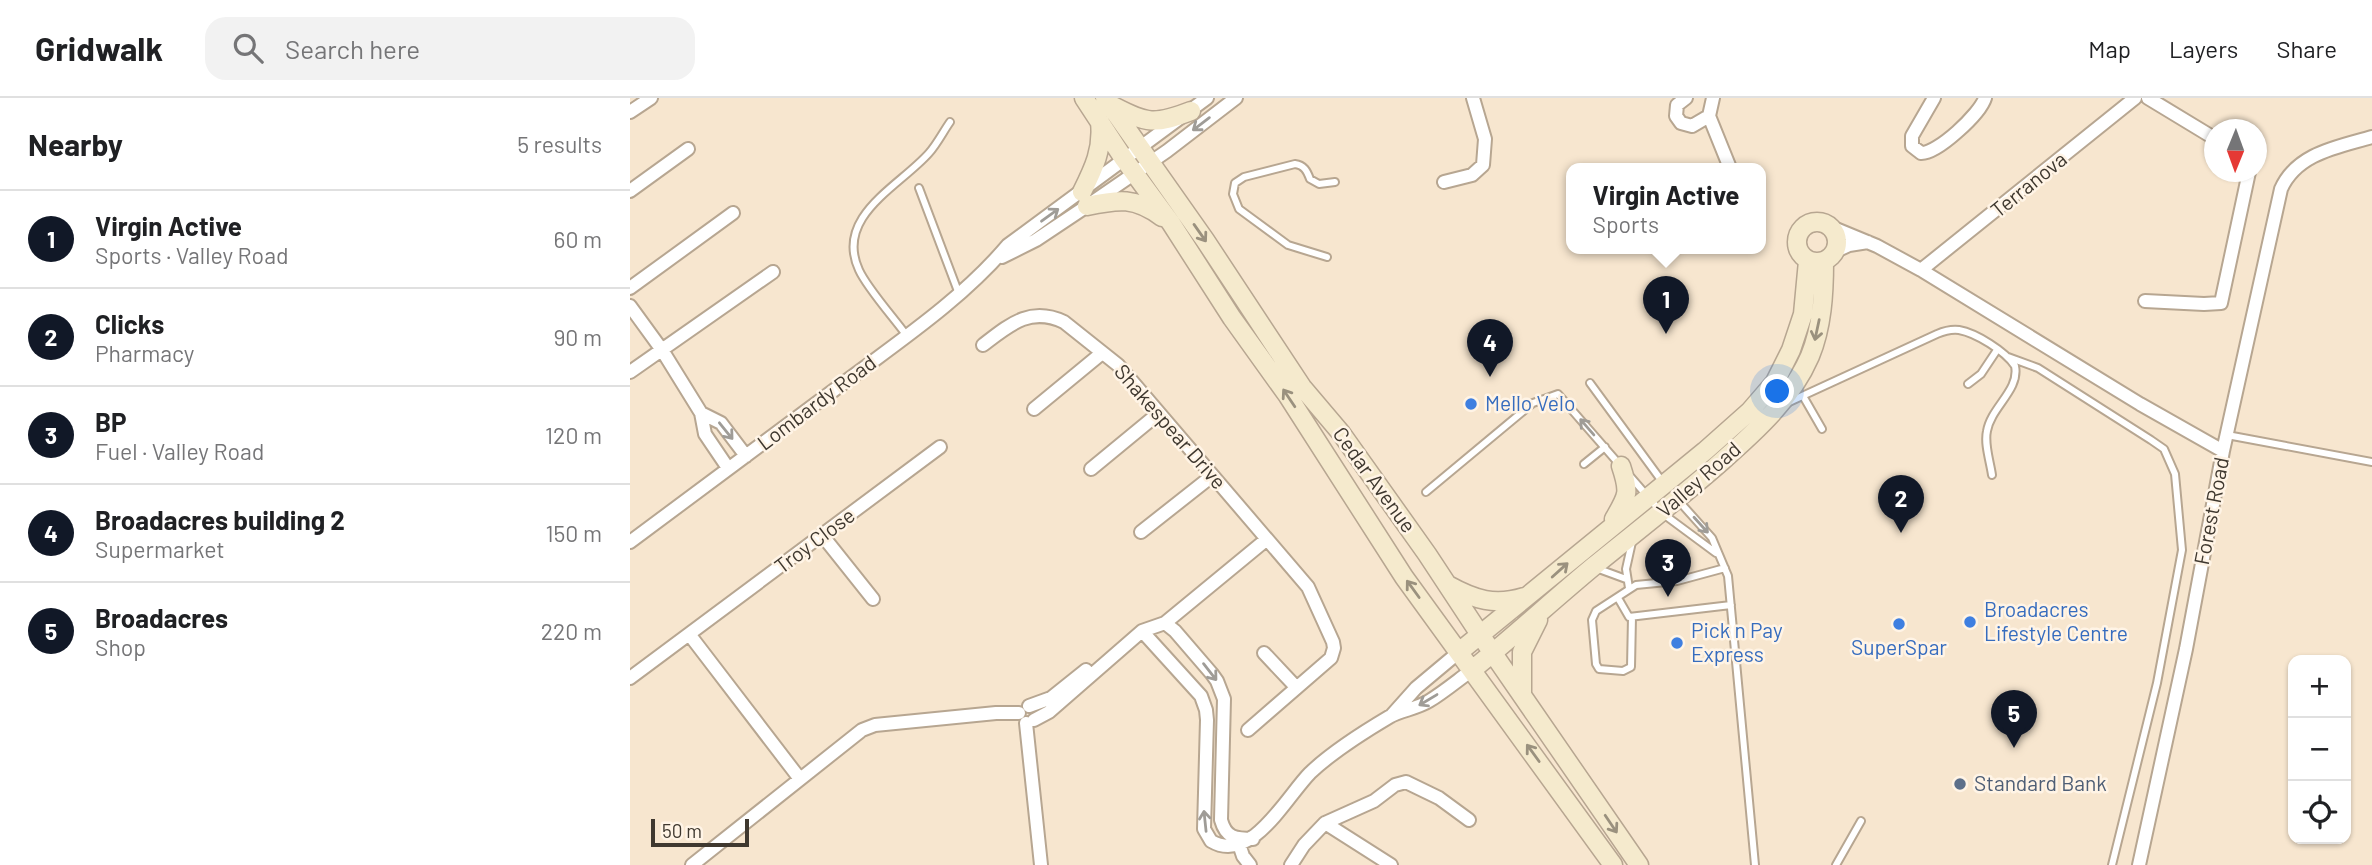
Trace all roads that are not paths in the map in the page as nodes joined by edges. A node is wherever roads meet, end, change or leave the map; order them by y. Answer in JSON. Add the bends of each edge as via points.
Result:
{"nodes":[{"id":1,"x":651,"y":98,"type":"edge"},
{"id":2,"x":1084,"y":98,"type":"edge"},
{"id":3,"x":1207,"y":98,"type":"edge"},
{"id":4,"x":1236,"y":98,"type":"edge"},
{"id":5,"x":1473,"y":98,"type":"edge"},
{"id":6,"x":1686,"y":98,"type":"edge"},
{"id":7,"x":1713,"y":98,"type":"edge"},
{"id":8,"x":1934,"y":98,"type":"edge"},
{"id":9,"x":1985,"y":98,"type":"edge"},
{"id":10,"x":2135,"y":98,"type":"edge"},
{"id":11,"x":2148,"y":98,"type":"edge"},
{"id":12,"x":1108,"y":102,"type":"edge"},
{"id":13,"x":1191,"y":111,"type":"junction"},
{"id":14,"x":630,"y":113,"type":"edge"},
{"id":15,"x":1709,"y":116,"type":"junction"},
{"id":16,"x":1099,"y":121,"type":"junction"},
{"id":17,"x":950,"y":122,"type":"dead end"},
{"id":18,"x":2204,"y":132,"type":"edge"},
{"id":19,"x":2372,"y":137,"type":"edge"},
{"id":20,"x":688,"y":149,"type":"dead end"},
{"id":21,"x":1144,"y":156,"type":"junction"},
{"id":22,"x":1728,"y":163,"type":"edge"},
{"id":23,"x":1129,"y":165,"type":"junction"},
{"id":24,"x":1335,"y":182,"type":"dead end"},
{"id":25,"x":1444,"y":182,"type":"dead end"},
{"id":26,"x":2247,"y":182,"type":"edge"},
{"id":27,"x":919,"y":188,"type":"dead end"},
{"id":28,"x":630,"y":191,"type":"edge"},
{"id":29,"x":1085,"y":199,"type":"junction"},
{"id":30,"x":733,"y":213,"type":"dead end"},
{"id":31,"x":1171,"y":223,"type":"junction"},
{"id":32,"x":1831,"y":227,"type":"junction"},
{"id":33,"x":1868,"y":242,"type":"junction"},
{"id":34,"x":1327,"y":257,"type":"dead end"},
{"id":35,"x":1823,"y":258,"type":"junction"},
{"id":36,"x":1921,"y":270,"type":"junction"},
{"id":37,"x":773,"y":272,"type":"dead end"},
{"id":38,"x":630,"y":288,"type":"edge"},
{"id":39,"x":959,"y":294,"type":"junction"},
{"id":40,"x":2145,"y":300,"type":"dead end"},
{"id":41,"x":630,"y":306,"type":"edge"},
{"id":42,"x":907,"y":336,"type":"junction"},
{"id":43,"x":984,"y":345,"type":"dead end"},
{"id":44,"x":662,"y":350,"type":"junction"},
{"id":45,"x":1997,"y":350,"type":"junction"},
{"id":46,"x":1102,"y":352,"type":"junction"},
{"id":47,"x":2008,"y":357,"type":"junction"},
{"id":48,"x":630,"y":372,"type":"edge"},
{"id":49,"x":1590,"y":383,"type":"dead end"},
{"id":50,"x":1968,"y":384,"type":"dead end"},
{"id":51,"x":1803,"y":396,"type":"junction"},
{"id":52,"x":1762,"y":397,"type":"junction"},
{"id":53,"x":1779,"y":406,"type":"junction"},
{"id":54,"x":1034,"y":409,"type":"dead end"},
{"id":55,"x":701,"y":413,"type":"junction"},
{"id":56,"x":1159,"y":413,"type":"junction"},
{"id":57,"x":1822,"y":429,"type":"dead end"},
{"id":58,"x":2227,"y":435,"type":"junction"},
{"id":59,"x":940,"y":447,"type":"dead end"},
{"id":60,"x":1605,"y":447,"type":"junction"},
{"id":61,"x":2223,"y":451,"type":"junction"},
{"id":62,"x":746,"y":456,"type":"junction"},
{"id":63,"x":2372,"y":462,"type":"edge"},
{"id":64,"x":1584,"y":464,"type":"dead end"},
{"id":65,"x":1621,"y":466,"type":"junction"},
{"id":66,"x":728,"y":468,"type":"junction"},
{"id":67,"x":1091,"y":470,"type":"dead end"},
{"id":68,"x":1992,"y":475,"type":"dead end"},
{"id":69,"x":1212,"y":476,"type":"junction"},
{"id":70,"x":1664,"y":483,"type":"junction"},
{"id":71,"x":1426,"y":492,"type":"dead end"},
{"id":72,"x":1649,"y":497,"type":"junction"},
{"id":73,"x":1678,"y":500,"type":"junction"},
{"id":74,"x":1662,"y":513,"type":"junction"},
{"id":75,"x":1608,"y":528,"type":"junction"},
{"id":76,"x":1142,"y":532,"type":"dead end"},
{"id":77,"x":821,"y":534,"type":"junction"},
{"id":78,"x":1634,"y":535,"type":"junction"},
{"id":79,"x":1267,"y":539,"type":"junction"},
{"id":80,"x":630,"y":542,"type":"edge"},
{"id":81,"x":1718,"y":554,"type":"junction"},
{"id":82,"x":1593,"y":567,"type":"junction"},
{"id":83,"x":1725,"y":568,"type":"junction"},
{"id":84,"x":1626,"y":579,"type":"junction"},
{"id":85,"x":1446,"y":583,"type":"junction"},
{"id":86,"x":1629,"y":588,"type":"junction"},
{"id":87,"x":1532,"y":594,"type":"junction"},
{"id":88,"x":1618,"y":598,"type":"junction"},
{"id":89,"x":873,"y":599,"type":"dead end"},
{"id":90,"x":1731,"y":605,"type":"junction"},
{"id":91,"x":1541,"y":614,"type":"junction"},
{"id":92,"x":1632,"y":617,"type":"junction"},
{"id":93,"x":1165,"y":622,"type":"junction"},
{"id":94,"x":1143,"y":631,"type":"junction"},
{"id":95,"x":689,"y":634,"type":"junction"},
{"id":96,"x":1481,"y":636,"type":"junction"},
{"id":97,"x":1459,"y":652,"type":"junction"},
{"id":98,"x":1264,"y":653,"type":"dead end"},
{"id":99,"x":1493,"y":653,"type":"junction"},
{"id":100,"x":1472,"y":670,"type":"junction"},
{"id":101,"x":630,"y":678,"type":"edge"},
{"id":102,"x":1296,"y":687,"type":"junction"},
{"id":103,"x":1522,"y":694,"type":"junction"},
{"id":104,"x":1027,"y":716,"type":"junction"},
{"id":105,"x":1391,"y":716,"type":"junction"},
{"id":106,"x":1248,"y":730,"type":"dead end"},
{"id":107,"x":1206,"y":733,"type":"junction"},
{"id":108,"x":1225,"y":734,"type":"junction"},
{"id":109,"x":800,"y":779,"type":"junction"},
{"id":110,"x":1469,"y":820,"type":"dead end"},
{"id":111,"x":1861,"y":821,"type":"dead end"},
{"id":112,"x":1325,"y":823,"type":"junction"},
{"id":113,"x":1238,"y":843,"type":"junction"},
{"id":114,"x":692,"y":865,"type":"edge"},
{"id":115,"x":1041,"y":865,"type":"edge"},
{"id":116,"x":1250,"y":865,"type":"edge"},
{"id":117,"x":1291,"y":865,"type":"edge"},
{"id":118,"x":1391,"y":865,"type":"edge"},
{"id":119,"x":1613,"y":865,"type":"edge"},
{"id":120,"x":1639,"y":865,"type":"edge"},
{"id":121,"x":1755,"y":865,"type":"edge"},
{"id":122,"x":1836,"y":865,"type":"edge"},
{"id":123,"x":2112,"y":865,"type":"edge"},
{"id":124,"x":2139,"y":865,"type":"edge"}],
"edges":[{"from":1,"to":14,"type":"street"},
{"from":2,"to":16,"type":"main road","name":"Cedar Avenue"},
{"from":3,"to":13,"type":"street"},
{"from":4,"to":21,"type":"street","one_way":true},
{"from":5,"to":25,"type":"street","via":[[1485,139],[1483,165],[1472,175]]},
{"from":6,"to":15,"type":"street","via":[[1676,110],[1681,123],[1692,126]]},
{"from":7,"to":15,"type":"street"},
{"from":8,"to":9,"type":"street","via":[[1912,136],[1912,146],[1921,153],[1933,151],[1961,127]]},
{"from":10,"to":36,"type":"street","name":"Terranova"},
{"from":11,"to":18,"type":"street"},
{"from":12,"to":13,"type":"main road","via":[[1152,122]]},
{"from":12,"to":21,"type":"main road","name":"Cedar Avenue"},
{"from":13,"to":21,"type":"street"},
{"from":15,"to":22,"type":"street"},
{"from":16,"to":23,"type":"main road","name":"Cedar Avenue"},
{"from":16,"to":29,"type":"main road","via":[[1100,146]]},
{"from":17,"to":42,"type":"lane","via":[[930,152],[869,207],[854,235],[859,270]]},
{"from":19,"to":58,"type":"street","name":"Forest Road","via":[[2313,156],[2286,179],[2274,215]]},
{"from":20,"to":28,"type":"street"},
{"from":21,"to":23,"type":"street","name":"Lombardy Road"},
{"from":21,"to":85,"type":"main road","name":"Cedar Avenue","one_way":true,"via":[[1302,387],[1348,442]]},
{"from":23,"to":29,"type":"street","name":"Lombardy Road"},
{"from":23,"to":31,"type":"main road","name":"Cedar Avenue"},
{"from":24,"to":34,"type":"lane","via":[[1320,184],[1295,164],[1244,177],[1233,194],[1239,209],[1288,245]]},
{"from":26,"to":40,"type":"street","via":[[2221,303]]},
{"from":27,"to":39,"type":"lane"},
{"from":29,"to":31,"type":"main road","via":[[1126,200],[1148,207]]},
{"from":29,"to":39,"type":"street","name":"Lombardy Road","via":[[1028,244],[998,258]]},
{"from":30,"to":38,"type":"street"},
{"from":97,"to":31,"type":"main road","name":"Cedar Avenue","one_way":true,"via":[[1404,577]]},
{"from":32,"to":33,"type":"street"},
{"from":32,"to":35,"type":"main road","via":[[1838,238]]},
{"from":32,"to":35,"type":"main road","via":[[1811,223],[1801,229],[1797,243],[1798,251]]},
{"from":33,"to":35,"type":"street","via":[[1849,245]]},
{"from":33,"to":36,"type":"street"},
{"from":35,"to":52,"type":"main road","name":"Valley Road","via":[[1807,288],[1797,332],[1775,382]]},
{"from":35,"to":53,"type":"main road","name":"Valley Road","one_way":true,"via":[[1815,342]]},
{"from":36,"to":61,"type":"street"},
{"from":37,"to":44,"type":"street"},
{"from":39,"to":42,"type":"street","name":"Lombardy Road"},
{"from":41,"to":44,"type":"street"},
{"from":42,"to":62,"type":"street","name":"Lombardy Road"},
{"from":43,"to":46,"type":"street","name":"Shakespear Drive","via":[[1025,318],[1055,318]]},
{"from":44,"to":48,"type":"street"},
{"from":44,"to":55,"type":"street"},
{"from":45,"to":47,"type":"lane"},
{"from":45,"to":50,"type":"lane"},
{"from":45,"to":51,"type":"lane","via":[[1970,334],[1945,331]]},
{"from":46,"to":54,"type":"street"},
{"from":46,"to":56,"type":"street","name":"Shakespear Drive"},
{"from":47,"to":68,"type":"lane","via":[[2016,378],[1986,432]]},
{"from":47,"to":123,"type":"lane","via":[[2038,368],[2158,444],[2175,474],[2182,550],[2157,683]]},
{"from":49,"to":70,"type":"lane"},
{"from":51,"to":53,"type":"lane"},
{"from":51,"to":57,"type":"lane"},
{"from":52,"to":53,"type":"main road"},
{"from":52,"to":70,"type":"main road","name":"Valley Road"},
{"from":53,"to":73,"type":"main road","name":"Valley Road"},
{"from":55,"to":62,"type":"street","one_way":true,"via":[[721,423]]},
{"from":55,"to":66,"type":"street","via":[[705,434]]},
{"from":56,"to":67,"type":"street"},
{"from":56,"to":69,"type":"street","name":"Shakespear Drive"},
{"from":58,"to":61,"type":"street","name":"Forest Road"},
{"from":58,"to":63,"type":"lane"},
{"from":59,"to":77,"type":"street","name":"Troy Close"},
{"from":60,"to":64,"type":"lane"},
{"from":60,"to":65,"type":"lane"},
{"from":60,"to":71,"type":"lane","one_way":true,"via":[[1558,394],[1532,403]]},
{"from":61,"to":124,"type":"street","name":"Forest Road"},
{"from":62,"to":66,"type":"street","name":"Lombardy Road"},
{"from":65,"to":72,"type":"lane"},
{"from":65,"to":75,"type":"main road","via":[[1628,492]]},
{"from":66,"to":80,"type":"street","name":"Lombardy Road"},
{"from":69,"to":76,"type":"street"},
{"from":69,"to":79,"type":"street","name":"Shakespear Drive"},
{"from":70,"to":72,"type":"main road","name":"Valley Road"},
{"from":70,"to":73,"type":"lane"},
{"from":72,"to":74,"type":"lane"},
{"from":72,"to":75,"type":"main road","name":"Valley Road"},
{"from":73,"to":74,"type":"main road","name":"Valley Road"},
{"from":73,"to":81,"type":"lane","one_way":true,"via":[[1705,528]]},
{"from":74,"to":78,"type":"main road","name":"Valley Road"},
{"from":74,"to":81,"type":"lane"},
{"from":87,"to":75,"type":"main road","name":"Valley Road","one_way":true},
{"from":77,"to":89,"type":"street"},
{"from":77,"to":95,"type":"street","name":"Troy Close"},
{"from":78,"to":82,"type":"main road","name":"Valley Road"},
{"from":78,"to":84,"type":"lane"},
{"from":79,"to":93,"type":"street"},
{"from":79,"to":102,"type":"street","name":"Shakespear Drive","via":[[1312,593],[1333,642],[1332,658]]},
{"from":81,"to":83,"type":"lane"},
{"from":82,"to":84,"type":"lane"},
{"from":82,"to":91,"type":"main road","name":"Valley Road"},
{"from":83,"to":86,"type":"lane"},
{"from":83,"to":90,"type":"lane"},
{"from":84,"to":86,"type":"lane"},
{"from":85,"to":87,"type":"main road","via":[[1483,601],[1506,602]]},
{"from":85,"to":96,"type":"main road","name":"Cedar Avenue"},
{"from":86,"to":88,"type":"lane"},
{"from":87,"to":96,"type":"main road","name":"Valley Road"},
{"from":88,"to":92,"type":"lane"},
{"from":88,"to":92,"type":"lane","via":[[1593,616],[1599,669],[1631,667]]},
{"from":90,"to":92,"type":"lane"},
{"from":90,"to":121,"type":"lane"},
{"from":91,"to":99,"type":"main road","name":"Valley Road"},
{"from":91,"to":103,"type":"main road","via":[[1522,652]]},
{"from":93,"to":94,"type":"street"},
{"from":93,"to":108,"type":"street","one_way":true,"via":[[1217,681],[1224,699]]},
{"from":94,"to":104,"type":"street","via":[[1049,712]]},
{"from":94,"to":107,"type":"street","via":[[1201,696]]},
{"from":95,"to":101,"type":"street","name":"Troy Close"},
{"from":95,"to":109,"type":"street"},
{"from":96,"to":97,"type":"main road","name":"Valley Road"},
{"from":96,"to":99,"type":"main road","name":"Cedar Avenue"},
{"from":97,"to":100,"type":"main road","name":"Cedar Avenue"},
{"from":97,"to":105,"type":"street","name":"Valley Road"},
{"from":98,"to":102,"type":"street"},
{"from":99,"to":100,"type":"main road","name":"Valley Road"},
{"from":99,"to":103,"type":"main road","name":"Cedar Avenue"},
{"from":100,"to":105,"type":"street","name":"Valley Road","one_way":true,"via":[[1428,702]]},
{"from":119,"to":100,"type":"main road","name":"Cedar Avenue","one_way":true},
{"from":102,"to":106,"type":"street"},
{"from":103,"to":120,"type":"main road","name":"Cedar Avenue","one_way":true},
{"from":104,"to":109,"type":"street","via":[[996,713],[875,725],[858,732]]},
{"from":104,"to":115,"type":"street"},
{"from":105,"to":113,"type":"street","name":"Valley Road","via":[[1311,772],[1265,830]]},
{"from":107,"to":108,"type":"street"},
{"from":113,"to":107,"type":"street","one_way":true,"via":[[1227,849],[1216,845],[1205,828]]},
{"from":108,"to":113,"type":"street","via":[[1220,815],[1225,831]]},
{"from":109,"to":114,"type":"street"},
{"from":110,"to":112,"type":"street","via":[[1406,782]]},
{"from":111,"to":122,"type":"lane"},
{"from":112,"to":117,"type":"street"},
{"from":112,"to":118,"type":"street"},
{"from":113,"to":116,"type":"street"}]}
